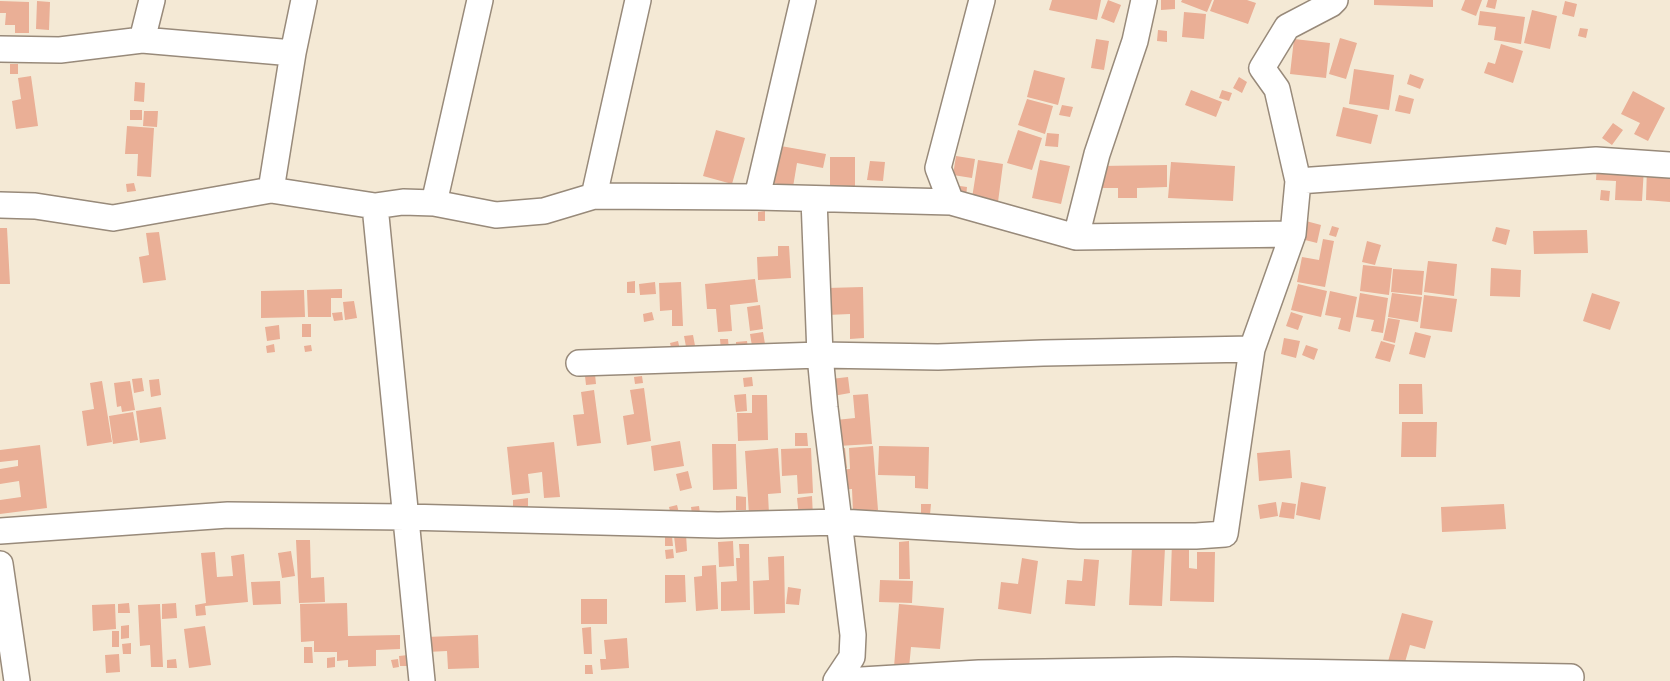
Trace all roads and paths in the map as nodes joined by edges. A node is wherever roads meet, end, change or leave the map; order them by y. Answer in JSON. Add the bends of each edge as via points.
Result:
{"nodes":[{"id":1,"x":152,"y":0,"type":"edge"},
{"id":2,"x":304,"y":0,"type":"edge"},
{"id":3,"x":480,"y":0,"type":"edge"},
{"id":4,"x":638,"y":0,"type":"edge"},
{"id":5,"x":803,"y":0,"type":"edge"},
{"id":6,"x":982,"y":0,"type":"edge"},
{"id":7,"x":1144,"y":0,"type":"edge"},
{"id":8,"x":1335,"y":0,"type":"edge"},
{"id":9,"x":142,"y":40,"type":"junction"},
{"id":10,"x":0,"y":48,"type":"edge"},
{"id":11,"x":293,"y":53,"type":"junction"},
{"id":12,"x":1670,"y":165,"type":"edge"},
{"id":13,"x":1298,"y":182,"type":"junction"},
{"id":14,"x":271,"y":190,"type":"junction"},
{"id":15,"x":594,"y":196,"type":"junction"},
{"id":16,"x":757,"y":197,"type":"junction"},
{"id":17,"x":814,"y":199,"type":"junction"},
{"id":18,"x":951,"y":202,"type":"junction"},
{"id":19,"x":434,"y":203,"type":"junction"},
{"id":20,"x":0,"y":205,"type":"edge"},
{"id":21,"x":375,"y":206,"type":"junction"},
{"id":22,"x":1293,"y":234,"type":"junction"},
{"id":23,"x":1076,"y":237,"type":"junction"},
{"id":24,"x":1252,"y":349,"type":"junction"},
{"id":25,"x":820,"y":355,"type":"junction"},
{"id":26,"x":579,"y":363,"type":"dead end"},
{"id":27,"x":405,"y":517,"type":"junction"},
{"id":28,"x":840,"y":522,"type":"junction"},
{"id":29,"x":0,"y":530,"type":"edge"},
{"id":30,"x":0,"y":564,"type":"edge"},
{"id":31,"x":1284,"y":676,"type":"edge"},
{"id":32,"x":1571,"y":677,"type":"dead end"},
{"id":33,"x":17,"y":681,"type":"edge"},
{"id":34,"x":422,"y":681,"type":"edge"},
{"id":35,"x":818,"y":681,"type":"edge"},
{"id":36,"x":825,"y":681,"type":"edge"},
{"id":37,"x":836,"y":681,"type":"edge"},
{"id":38,"x":845,"y":681,"type":"edge"}],
"edges":[{"from":1,"to":9,"type":"street"},
{"from":2,"to":11,"type":"street"},
{"from":3,"to":19,"type":"street"},
{"from":4,"to":15,"type":"street"},
{"from":5,"to":16,"type":"street"},
{"from":6,"to":18,"type":"street","via":[[938,168]]},
{"from":7,"to":23,"type":"street","via":[[1135,41],[1097,154]]},
{"from":8,"to":13,"type":"street","via":[[1288,27],[1262,68],[1277,89]]},
{"from":9,"to":10,"type":"street","via":[[60,50]]},
{"from":9,"to":11,"type":"street"},
{"from":11,"to":14,"type":"street"},
{"from":12,"to":13,"type":"street","via":[[1596,160]]},
{"from":13,"to":22,"type":"street"},
{"from":14,"to":20,"type":"street","via":[[113,218],[35,206]]},
{"from":14,"to":21,"type":"street"},
{"from":15,"to":16,"type":"street"},
{"from":15,"to":19,"type":"street","via":[[544,211],[496,215]]},
{"from":16,"to":17,"type":"street"},
{"from":17,"to":18,"type":"street"},
{"from":17,"to":25,"type":"street"},
{"from":18,"to":23,"type":"street"},
{"from":19,"to":21,"type":"street","via":[[403,202]]},
{"from":21,"to":27,"type":"street"},
{"from":22,"to":23,"type":"street"},
{"from":22,"to":24,"type":"street"},
{"from":24,"to":25,"type":"street","via":[[938,356]]},
{"from":24,"to":28,"type":"street","via":[[1225,534],[1079,536]]},
{"from":25,"to":26,"type":"street"},
{"from":25,"to":28,"type":"street"},
{"from":27,"to":28,"type":"street","via":[[718,526]]},
{"from":27,"to":29,"type":"street","via":[[228,515]]},
{"from":27,"to":34,"type":"street"},
{"from":28,"to":37,"type":"street","via":[[852,657]]},
{"from":30,"to":33,"type":"street"},
{"from":31,"to":32,"type":"street"},
{"from":31,"to":38,"type":"street","via":[[1175,670],[989,673]]},
{"from":35,"to":36,"type":"street"}]}
